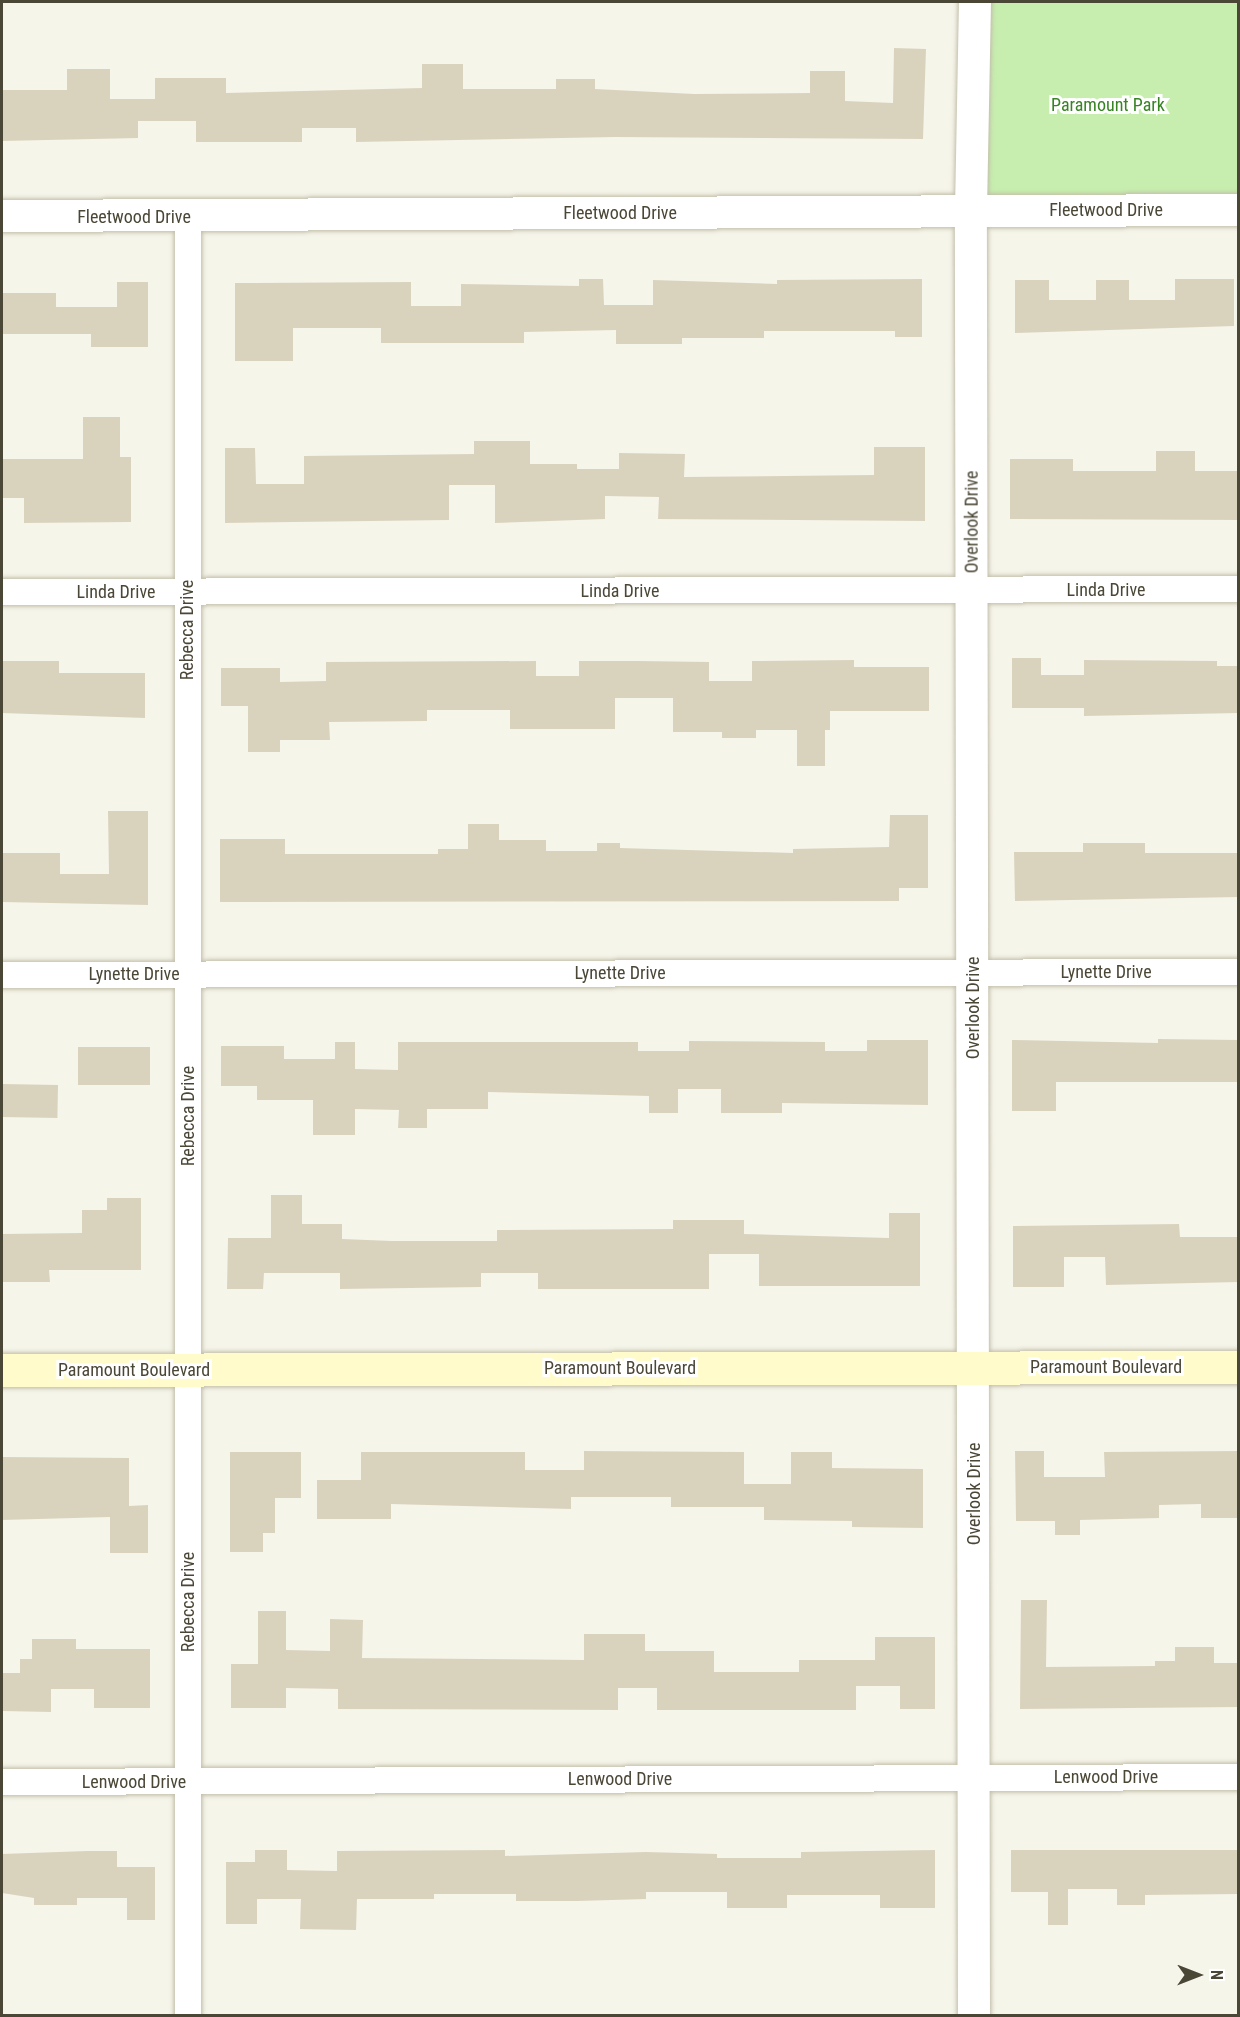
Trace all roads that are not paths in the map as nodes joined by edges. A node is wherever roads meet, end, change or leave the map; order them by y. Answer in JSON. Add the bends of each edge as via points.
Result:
{"nodes":[{"id":1,"x":975,"y":2,"type":"edge"},
{"id":2,"x":971,"y":210,"type":"junction"},
{"id":3,"x":1239,"y":210,"type":"edge"},
{"id":4,"x":2,"y":216,"type":"edge"},
{"id":5,"x":188,"y":217,"type":"junction"},
{"id":6,"x":1239,"y":589,"type":"edge"},
{"id":7,"x":972,"y":590,"type":"junction"},
{"id":8,"x":2,"y":592,"type":"edge"},
{"id":9,"x":187,"y":592,"type":"junction"},
{"id":10,"x":1239,"y":972,"type":"edge"},
{"id":11,"x":973,"y":973,"type":"junction"},
{"id":12,"x":188,"y":974,"type":"junction"},
{"id":13,"x":2,"y":975,"type":"edge"},
{"id":14,"x":974,"y":1367,"type":"junction"},
{"id":15,"x":1239,"y":1367,"type":"edge"},
{"id":16,"x":188,"y":1369,"type":"junction"},
{"id":17,"x":2,"y":1370,"type":"edge"},
{"id":18,"x":975,"y":1777,"type":"junction"},
{"id":19,"x":1239,"y":1777,"type":"edge"},
{"id":20,"x":2,"y":1782,"type":"edge"},
{"id":21,"x":187,"y":1782,"type":"junction"},
{"id":22,"x":188,"y":2016,"type":"edge"},
{"id":23,"x":974,"y":2016,"type":"edge"}],
"edges":[{"from":1,"to":2,"type":"street","name":"Overlook Drive"},
{"from":2,"to":3,"type":"street","name":"Fleetwood Drive"},
{"from":2,"to":5,"type":"street","name":"Fleetwood Drive"},
{"from":2,"to":7,"type":"street","name":"Overlook Drive"},
{"from":4,"to":5,"type":"street","name":"Fleetwood Drive"},
{"from":5,"to":9,"type":"street","name":"Rebecca Drive"},
{"from":6,"to":7,"type":"street","name":"Linda Drive"},
{"from":7,"to":9,"type":"street","name":"Linda Drive"},
{"from":7,"to":11,"type":"street","name":"Overlook Drive"},
{"from":8,"to":9,"type":"street","name":"Linda Drive"},
{"from":9,"to":12,"type":"street","name":"Rebecca Drive"},
{"from":10,"to":11,"type":"street","name":"Lynette Drive"},
{"from":11,"to":12,"type":"street","name":"Lynette Drive"},
{"from":11,"to":14,"type":"street","name":"Overlook Drive"},
{"from":12,"to":13,"type":"street","name":"Lynette Drive"},
{"from":12,"to":16,"type":"street","name":"Rebecca Drive"},
{"from":14,"to":15,"type":"main road","name":"Paramount Boulevard"},
{"from":14,"to":16,"type":"main road","name":"Paramount Boulevard"},
{"from":14,"to":18,"type":"street","name":"Overlook Drive"},
{"from":16,"to":17,"type":"main road","name":"Paramount Boulevard"},
{"from":16,"to":21,"type":"street","name":"Rebecca Drive"},
{"from":18,"to":19,"type":"street","name":"Lenwood Drive"},
{"from":18,"to":21,"type":"street","name":"Lenwood Drive"},
{"from":18,"to":23,"type":"street","name":"Overlook Drive"},
{"from":20,"to":21,"type":"street","name":"Lenwood Drive"},
{"from":21,"to":22,"type":"street","name":"Rebecca Drive"}]}
